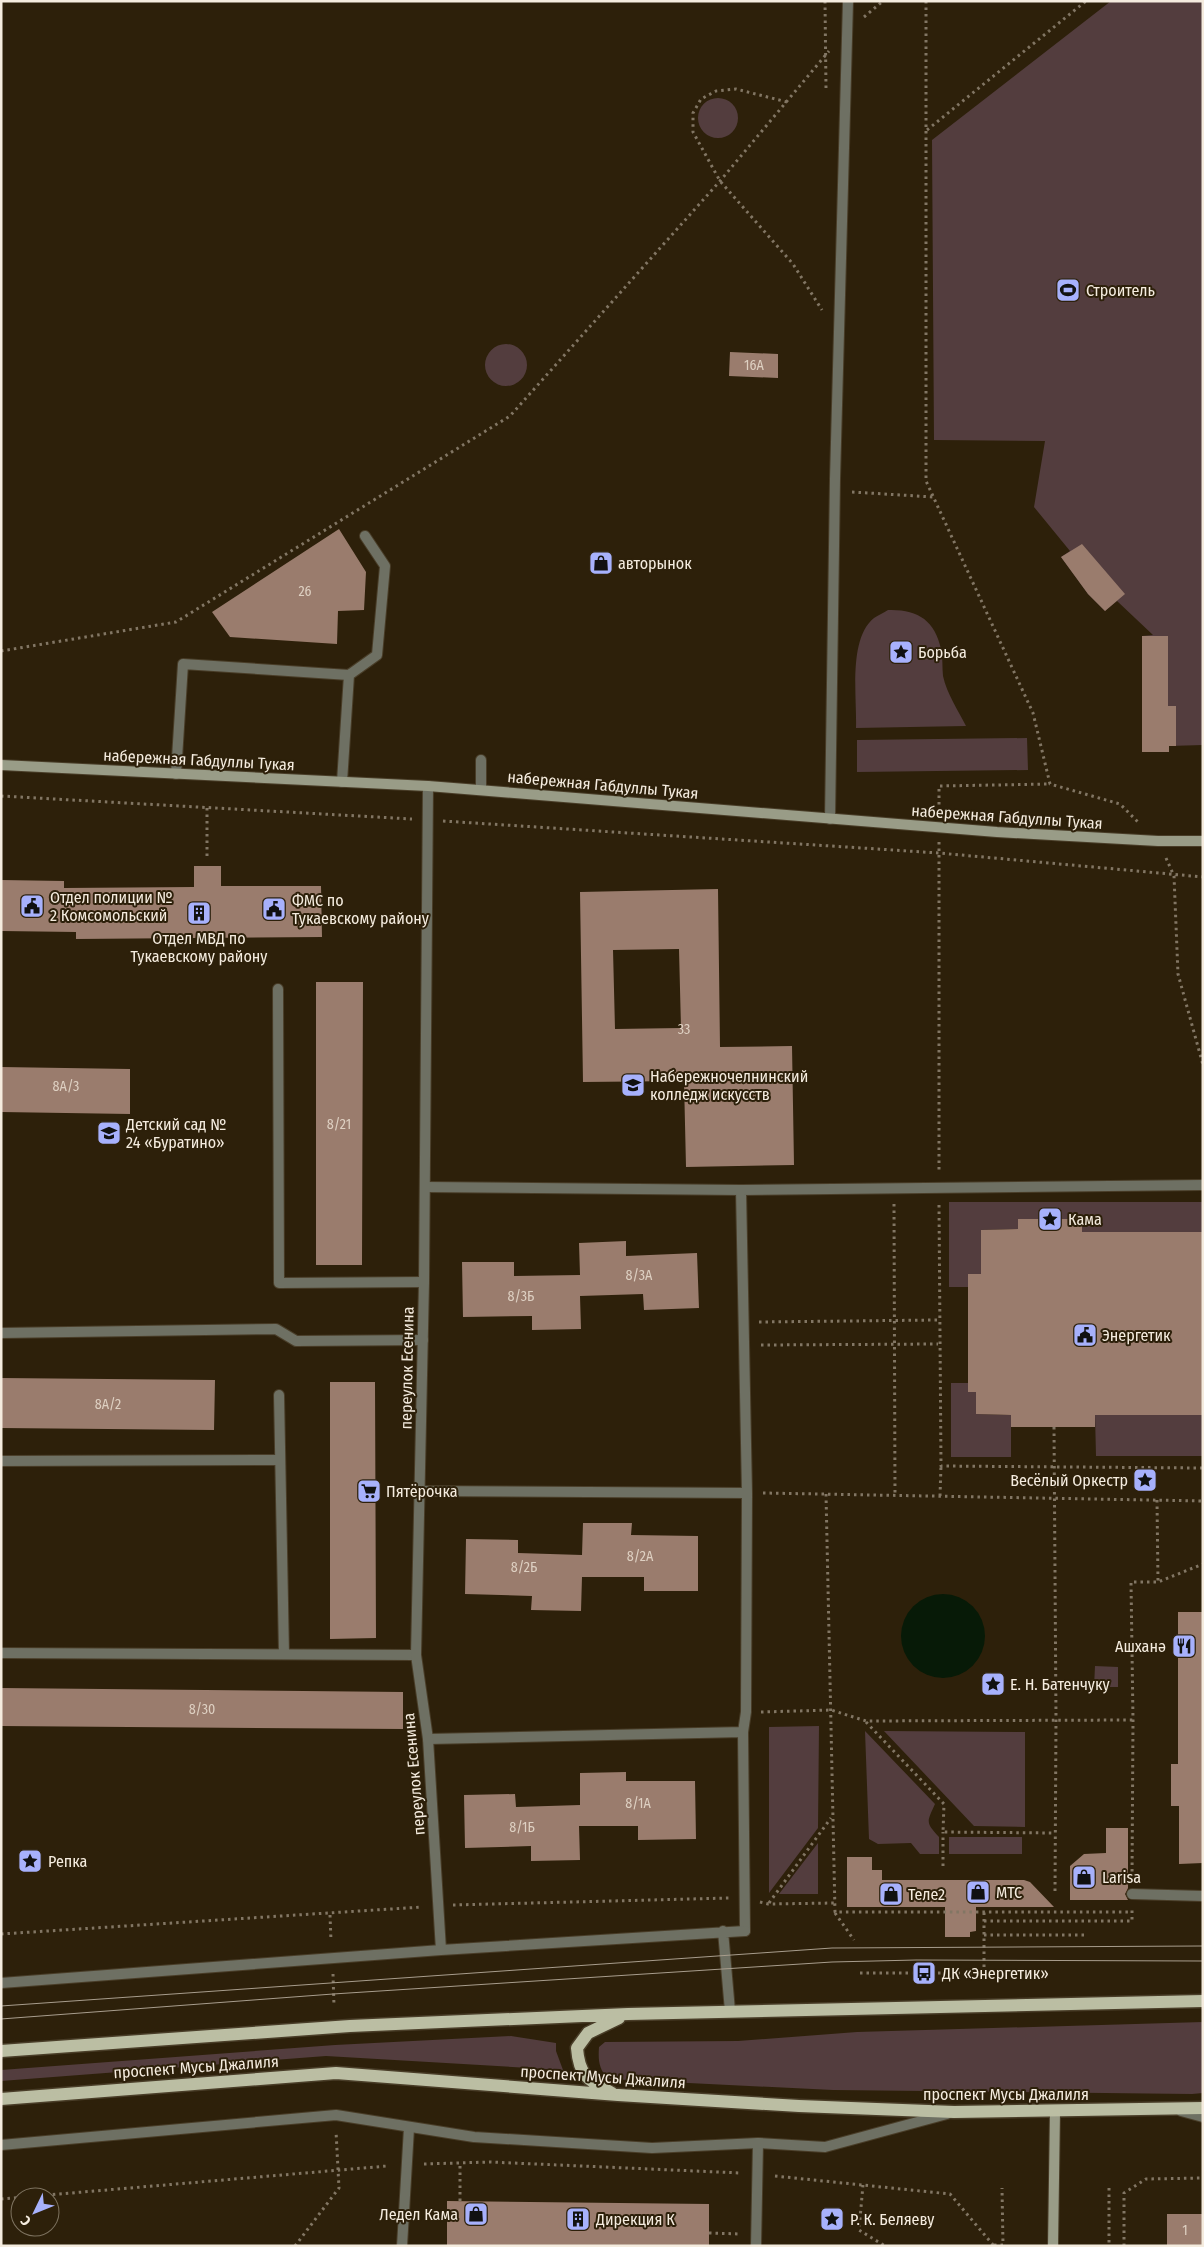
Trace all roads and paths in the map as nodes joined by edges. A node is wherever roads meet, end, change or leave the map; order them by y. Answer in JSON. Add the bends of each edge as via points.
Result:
{"nodes":[{"id":1,"x":848,"y":1,"type":"edge"},
{"id":2,"x":926,"y":1,"type":"edge"},
{"id":3,"x":1086,"y":1,"type":"edge"},
{"id":4,"x":846,"y":32,"type":"junction"},
{"id":5,"x":788,"y":102,"type":"junction"},
{"id":6,"x":926,"y":130,"type":"junction"},
{"id":7,"x":720,"y":181,"type":"junction"},
{"id":8,"x":823,"y":311,"type":"dead end"},
{"id":9,"x":365,"y":536,"type":"dead end"},
{"id":10,"x":1,"y":651,"type":"edge"},
{"id":11,"x":349,"y":674,"type":"junction"},
{"id":12,"x":481,"y":760,"type":"dead end"},
{"id":13,"x":1,"y":765,"type":"edge"},
{"id":14,"x":176,"y":774,"type":"junction"},
{"id":15,"x":342,"y":782,"type":"junction"},
{"id":16,"x":1050,"y":784,"type":"junction"},
{"id":17,"x":428,"y":786,"type":"junction"},
{"id":18,"x":481,"y":790,"type":"junction"},
{"id":19,"x":1,"y":796,"type":"edge"},
{"id":20,"x":207,"y":808,"type":"junction"},
{"id":21,"x":830,"y":819,"type":"junction"},
{"id":22,"x":428,"y":820,"type":"junction"},
{"id":23,"x":939,"y":828,"type":"junction"},
{"id":24,"x":1158,"y":841,"type":"junction"},
{"id":25,"x":1203,"y":841,"type":"edge"},
{"id":26,"x":939,"y":853,"type":"junction"},
{"id":27,"x":208,"y":860,"type":"dead end"},
{"id":28,"x":1174,"y":876,"type":"junction"},
{"id":29,"x":1203,"y":876,"type":"edge"},
{"id":30,"x":278,"y":989,"type":"dead end"},
{"id":31,"x":1203,"y":1065,"type":"edge"},
{"id":32,"x":1203,"y":1185,"type":"edge"},
{"id":33,"x":425,"y":1187,"type":"junction"},
{"id":34,"x":939,"y":1188,"type":"junction"},
{"id":35,"x":894,"y":1189,"type":"junction"},
{"id":36,"x":741,"y":1190,"type":"junction"},
{"id":37,"x":424,"y":1282,"type":"junction"},
{"id":38,"x":938,"y":1320,"type":"junction"},
{"id":39,"x":894,"y":1321,"type":"junction"},
{"id":40,"x":743,"y":1322,"type":"junction"},
{"id":41,"x":1,"y":1333,"type":"edge"},
{"id":42,"x":423,"y":1340,"type":"junction"},
{"id":43,"x":938,"y":1344,"type":"junction"},
{"id":44,"x":744,"y":1345,"type":"junction"},
{"id":45,"x":894,"y":1345,"type":"junction"},
{"id":46,"x":279,"y":1395,"type":"dead end"},
{"id":47,"x":1054,"y":1428,"type":"dead end"},
{"id":48,"x":280,"y":1460,"type":"junction"},
{"id":49,"x":1,"y":1461,"type":"edge"},
{"id":50,"x":941,"y":1466,"type":"junction"},
{"id":51,"x":1055,"y":1468,"type":"junction"},
{"id":52,"x":1203,"y":1468,"type":"edge"},
{"id":53,"x":420,"y":1491,"type":"junction"},
{"id":54,"x":747,"y":1493,"type":"junction"},
{"id":55,"x":826,"y":1494,"type":"junction"},
{"id":56,"x":895,"y":1495,"type":"junction"},
{"id":57,"x":940,"y":1496,"type":"junction"},
{"id":58,"x":1056,"y":1498,"type":"junction"},
{"id":59,"x":1157,"y":1500,"type":"junction"},
{"id":60,"x":1203,"y":1501,"type":"edge"},
{"id":61,"x":1203,"y":1564,"type":"edge"},
{"id":62,"x":1158,"y":1582,"type":"junction"},
{"id":63,"x":1,"y":1653,"type":"edge"},
{"id":64,"x":284,"y":1654,"type":"junction"},
{"id":65,"x":416,"y":1655,"type":"junction"},
{"id":66,"x":831,"y":1710,"type":"junction"},
{"id":67,"x":746,"y":1712,"type":"junction"},
{"id":68,"x":1056,"y":1719,"type":"junction"},
{"id":69,"x":1133,"y":1720,"type":"junction"},
{"id":70,"x":866,"y":1721,"type":"junction"},
{"id":71,"x":743,"y":1732,"type":"junction"},
{"id":72,"x":428,"y":1739,"type":"junction"},
{"id":73,"x":832,"y":1816,"type":"junction"},
{"id":74,"x":943,"y":1832,"type":"junction"},
{"id":75,"x":1054,"y":1833,"type":"junction"},
{"id":76,"x":943,"y":1866,"type":"dead end"},
{"id":77,"x":1055,"y":1891,"type":"dead end"},
{"id":78,"x":1132,"y":1894,"type":"junction"},
{"id":79,"x":1203,"y":1896,"type":"edge"},
{"id":80,"x":744,"y":1897,"type":"junction"},
{"id":81,"x":834,"y":1903,"type":"junction"},
{"id":82,"x":768,"y":1904,"type":"junction"},
{"id":83,"x":439,"y":1906,"type":"junction"},
{"id":84,"x":835,"y":1912,"type":"junction"},
{"id":85,"x":984,"y":1912,"type":"junction"},
{"id":86,"x":1132,"y":1912,"type":"junction"},
{"id":87,"x":330,"y":1914,"type":"junction"},
{"id":88,"x":984,"y":1922,"type":"junction"},
{"id":89,"x":723,"y":1931,"type":"junction"},
{"id":90,"x":1,"y":1934,"type":"edge"},
{"id":91,"x":984,"y":1935,"type":"junction"},
{"id":92,"x":1088,"y":1935,"type":"dead end"},
{"id":93,"x":854,"y":1940,"type":"dead end"},
{"id":94,"x":332,"y":1949,"type":"dead end"},
{"id":95,"x":440,"y":1950,"type":"junction"},
{"id":96,"x":332,"y":1968,"type":"dead end"},
{"id":97,"x":860,"y":1973,"type":"dead end"},
{"id":98,"x":1,"y":1983,"type":"edge"},
{"id":99,"x":1203,"y":2001,"type":"edge"},
{"id":100,"x":334,"y":2006,"type":"dead end"},
{"id":101,"x":730,"y":2011,"type":"junction"},
{"id":102,"x":628,"y":2014,"type":"junction"},
{"id":103,"x":1,"y":2051,"type":"edge"},
{"id":104,"x":618,"y":2095,"type":"junction"},
{"id":105,"x":1,"y":2099,"type":"edge"},
{"id":106,"x":1203,"y":2108,"type":"edge"},
{"id":107,"x":1173,"y":2109,"type":"junction"},
{"id":108,"x":1055,"y":2110,"type":"junction"},
{"id":109,"x":954,"y":2112,"type":"junction"},
{"id":110,"x":1203,"y":2117,"type":"edge"},
{"id":111,"x":409,"y":2128,"type":"junction"},
{"id":112,"x":336,"y":2130,"type":"dead end"},
{"id":113,"x":758,"y":2143,"type":"junction"},
{"id":114,"x":1,"y":2144,"type":"edge"},
{"id":115,"x":460,"y":2163,"type":"junction"},
{"id":116,"x":424,"y":2164,"type":"dead end"},
{"id":117,"x":387,"y":2166,"type":"dead end"},
{"id":118,"x":338,"y":2169,"type":"junction"},
{"id":119,"x":757,"y":2174,"type":"junction"},
{"id":120,"x":1203,"y":2178,"type":"edge"},
{"id":121,"x":863,"y":2185,"type":"junction"},
{"id":122,"x":1002,"y":2188,"type":"dead end"},
{"id":123,"x":1109,"y":2188,"type":"dead end"},
{"id":124,"x":1,"y":2199,"type":"edge"},
{"id":125,"x":460,"y":2201,"type":"dead end"},
{"id":126,"x":709,"y":2233,"type":"dead end"},
{"id":127,"x":756,"y":2234,"type":"junction"},
{"id":128,"x":295,"y":2246,"type":"edge"},
{"id":129,"x":402,"y":2246,"type":"edge"},
{"id":130,"x":756,"y":2246,"type":"edge"},
{"id":131,"x":885,"y":2246,"type":"edge"},
{"id":132,"x":994,"y":2246,"type":"edge"},
{"id":133,"x":1053,"y":2246,"type":"edge"},
{"id":134,"x":1109,"y":2246,"type":"edge"},
{"id":135,"x":1124,"y":2246,"type":"edge"}],
"edges":[{"from":1,"to":4,"type":"street"},
{"from":2,"to":6,"type":"path"},
{"from":3,"to":6,"type":"path"},
{"from":4,"to":5,"type":"path"},
{"from":4,"to":21,"type":"street"},
{"from":5,"to":7,"type":"path"},
{"from":5,"to":7,"type":"path","via":[[736,89],[716,91],[701,99],[693,113],[693,132]]},
{"from":6,"to":16,"type":"path","via":[[926,481],[1033,713]]},
{"from":7,"to":8,"type":"path","via":[[793,264]]},
{"from":7,"to":10,"type":"path","via":[[510,416],[176,622]]},
{"from":9,"to":11,"type":"street","via":[[385,566],[377,655]]},
{"from":11,"to":14,"type":"street","via":[[183,664]]},
{"from":11,"to":15,"type":"street"},
{"from":12,"to":18,"type":"street"},
{"from":13,"to":14,"type":"main road","name":"набережная Габдуллы Тукая"},
{"from":14,"to":15,"type":"main road","name":"набережная Габдуллы Тукая"},
{"from":15,"to":17,"type":"main road","name":"набережная Габдуллы Тукая"},
{"from":16,"to":23,"type":"path","via":[[939,786]]},
{"from":16,"to":24,"type":"path","via":[[1120,804]]},
{"from":17,"to":18,"type":"main road","name":"набережная Габдуллы Тукая"},
{"from":17,"to":22,"type":"street","name":"переулок Есенина"},
{"from":18,"to":21,"type":"main road","name":"набережная Габдуллы Тукая"},
{"from":19,"to":20,"type":"path"},
{"from":20,"to":22,"type":"path"},
{"from":20,"to":27,"type":"path"},
{"from":21,"to":23,"type":"main road","name":"набережная Габдуллы Тукая"},
{"from":22,"to":26,"type":"path"},
{"from":22,"to":33,"type":"street","name":"переулок Есенина"},
{"from":23,"to":24,"type":"main road","name":"набережная Габдуллы Тукая"},
{"from":23,"to":26,"type":"path"},
{"from":24,"to":25,"type":"main road","name":"набережная Габдуллы Тукая"},
{"from":24,"to":28,"type":"path"},
{"from":26,"to":28,"type":"path"},
{"from":26,"to":34,"type":"path"},
{"from":28,"to":29,"type":"path"},
{"from":28,"to":31,"type":"path","via":[[1178,974]]},
{"from":30,"to":37,"type":"street","via":[[279,1283]]},
{"from":32,"to":34,"type":"street"},
{"from":33,"to":36,"type":"street"},
{"from":33,"to":37,"type":"street","name":"переулок Есенина"},
{"from":34,"to":35,"type":"street"},
{"from":34,"to":38,"type":"path"},
{"from":35,"to":36,"type":"street"},
{"from":35,"to":39,"type":"path"},
{"from":36,"to":40,"type":"street"},
{"from":37,"to":42,"type":"street","name":"переулок Есенина"},
{"from":38,"to":39,"type":"path"},
{"from":38,"to":43,"type":"path"},
{"from":39,"to":40,"type":"path"},
{"from":39,"to":45,"type":"path"},
{"from":40,"to":44,"type":"street"},
{"from":41,"to":42,"type":"street","via":[[276,1329],[296,1341]]},
{"from":42,"to":53,"type":"street","name":"переулок Есенина"},
{"from":43,"to":45,"type":"path"},
{"from":43,"to":50,"type":"path"},
{"from":44,"to":45,"type":"path"},
{"from":44,"to":54,"type":"street"},
{"from":45,"to":56,"type":"path"},
{"from":46,"to":48,"type":"street"},
{"from":47,"to":51,"type":"path"},
{"from":48,"to":49,"type":"street"},
{"from":48,"to":64,"type":"street"},
{"from":50,"to":51,"type":"path"},
{"from":50,"to":57,"type":"path"},
{"from":51,"to":52,"type":"path"},
{"from":51,"to":58,"type":"path"},
{"from":53,"to":54,"type":"street"},
{"from":53,"to":65,"type":"street","name":"переулок Есенина"},
{"from":54,"to":55,"type":"path"},
{"from":54,"to":67,"type":"street"},
{"from":55,"to":56,"type":"path"},
{"from":55,"to":66,"type":"path"},
{"from":56,"to":57,"type":"path"},
{"from":57,"to":58,"type":"path"},
{"from":58,"to":59,"type":"path"},
{"from":58,"to":68,"type":"path"},
{"from":59,"to":60,"type":"path"},
{"from":59,"to":62,"type":"path"},
{"from":61,"to":62,"type":"path"},
{"from":62,"to":69,"type":"path","via":[[1131,1582]]},
{"from":63,"to":64,"type":"street"},
{"from":64,"to":65,"type":"street"},
{"from":65,"to":72,"type":"street","name":"переулок Есенина"},
{"from":66,"to":67,"type":"path"},
{"from":66,"to":70,"type":"path"},
{"from":66,"to":73,"type":"path"},
{"from":67,"to":71,"type":"street"},
{"from":68,"to":69,"type":"path"},
{"from":68,"to":70,"type":"path"},
{"from":68,"to":75,"type":"path"},
{"from":69,"to":78,"type":"path"},
{"from":70,"to":74,"type":"path","via":[[944,1804]]},
{"from":71,"to":72,"type":"street"},
{"from":71,"to":80,"type":"street"},
{"from":72,"to":83,"type":"street","name":"переулок Есенина"},
{"from":73,"to":81,"type":"path"},
{"from":73,"to":82,"type":"path"},
{"from":74,"to":75,"type":"path"},
{"from":74,"to":76,"type":"path"},
{"from":75,"to":77,"type":"path"},
{"from":78,"to":79,"type":"street"},
{"from":78,"to":86,"type":"path"},
{"from":80,"to":82,"type":"path"},
{"from":80,"to":83,"type":"path"},
{"from":80,"to":89,"type":"street","via":[[745,1931]]},
{"from":81,"to":82,"type":"path"},
{"from":81,"to":84,"type":"path"},
{"from":83,"to":87,"type":"path"},
{"from":83,"to":95,"type":"street","name":"переулок Есенина"},
{"from":84,"to":85,"type":"path"},
{"from":84,"to":93,"type":"path"},
{"from":85,"to":86,"type":"path"},
{"from":85,"to":88,"type":"path"},
{"from":86,"to":88,"type":"path","via":[[1132,1921]]},
{"from":87,"to":90,"type":"path"},
{"from":87,"to":94,"type":"path"},
{"from":88,"to":91,"type":"path"},
{"from":89,"to":95,"type":"street"},
{"from":89,"to":101,"type":"street"},
{"from":91,"to":92,"type":"path"},
{"from":91,"to":97,"type":"path","via":[[984,1972]]},
{"from":95,"to":98,"type":"street"},
{"from":96,"to":100,"type":"path"},
{"from":99,"to":101,"type":"main road","name":"проспект Мусы Джалиля"},
{"from":101,"to":102,"type":"main road","name":"проспект Мусы Джалиля"},
{"from":102,"to":103,"type":"main road","name":"проспект Мусы Джалиля","via":[[350,2026]]},
{"from":102,"to":104,"type":"main road","via":[[588,2033],[577,2048],[579,2066],[590,2081]]},
{"from":104,"to":105,"type":"main road","name":"проспект Мусы Джалиля","via":[[336,2073]]},
{"from":104,"to":109,"type":"main road","name":"проспект Мусы Джалиля"},
{"from":106,"to":107,"type":"main road","name":"проспект Мусы Джалиля"},
{"from":107,"to":108,"type":"main road","name":"проспект Мусы Джалиля"},
{"from":107,"to":110,"type":"street"},
{"from":108,"to":109,"type":"main road","name":"проспект Мусы Джалиля"},
{"from":108,"to":133,"type":"main road"},
{"from":109,"to":113,"type":"street","via":[[825,2147]]},
{"from":111,"to":113,"type":"street","via":[[474,2137],[652,2148]]},
{"from":111,"to":114,"type":"street","via":[[336,2115]]},
{"from":111,"to":129,"type":"street"},
{"from":112,"to":118,"type":"path"},
{"from":113,"to":119,"type":"street"},
{"from":115,"to":116,"type":"path"},
{"from":115,"to":119,"type":"path","via":[[529,2163]]},
{"from":115,"to":125,"type":"path"},
{"from":117,"to":118,"type":"path"},
{"from":118,"to":124,"type":"path"},
{"from":118,"to":128,"type":"path","via":[[338,2188]]},
{"from":119,"to":121,"type":"path"},
{"from":119,"to":127,"type":"street"},
{"from":120,"to":135,"type":"path","via":[[1146,2179],[1124,2193]]},
{"from":121,"to":131,"type":"path","via":[[859,2230]]},
{"from":121,"to":132,"type":"path","via":[[950,2194]]},
{"from":122,"to":132,"type":"path","via":[[1003,2245]]},
{"from":123,"to":134,"type":"path"},
{"from":126,"to":127,"type":"path"},
{"from":127,"to":130,"type":"street"}]}
